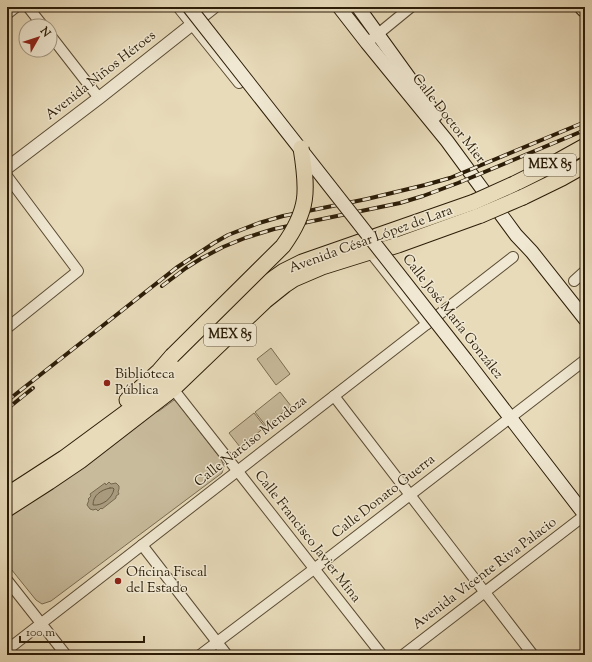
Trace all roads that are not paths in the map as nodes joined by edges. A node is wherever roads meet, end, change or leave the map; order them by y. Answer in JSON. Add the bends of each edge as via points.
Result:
{"nodes":[{"id":1,"x":16,"y":7,"type":"edge"},
{"id":2,"x":28,"y":7,"type":"edge"},
{"id":3,"x":178,"y":7,"type":"edge"},
{"id":4,"x":189,"y":7,"type":"edge"},
{"id":5,"x":214,"y":7,"type":"edge"},
{"id":6,"x":339,"y":7,"type":"edge"},
{"id":7,"x":358,"y":7,"type":"edge"},
{"id":8,"x":411,"y":7,"type":"edge"},
{"id":9,"x":582,"y":7,"type":"edge"},
{"id":10,"x":585,"y":10,"type":"edge"},
{"id":11,"x":7,"y":14,"type":"edge"},
{"id":12,"x":37,"y":18,"type":"edge"},
{"id":13,"x":192,"y":24,"type":"junction"},
{"id":14,"x":379,"y":34,"type":"junction"},
{"id":15,"x":367,"y":43,"type":"junction"},
{"id":16,"x":58,"y":45,"type":"edge"},
{"id":17,"x":239,"y":83,"type":"dead end"},
{"id":18,"x":99,"y":98,"type":"junction"},
{"id":19,"x":585,"y":146,"type":"edge"},
{"id":20,"x":300,"y":148,"type":"junction"},
{"id":21,"x":585,"y":165,"type":"edge"},
{"id":22,"x":7,"y":168,"type":"edge"},
{"id":23,"x":7,"y":176,"type":"edge"},
{"id":24,"x":478,"y":209,"type":"junction"},
{"id":25,"x":382,"y":242,"type":"junction"},
{"id":26,"x":366,"y":246,"type":"junction"},
{"id":27,"x":532,"y":252,"type":"junction"},
{"id":28,"x":513,"y":257,"type":"dead end"},
{"id":29,"x":585,"y":271,"type":"edge"},
{"id":30,"x":574,"y":281,"type":"dead end"},
{"id":31,"x":437,"y":315,"type":"junction"},
{"id":32,"x":585,"y":319,"type":"edge"},
{"id":33,"x":426,"y":324,"type":"junction"},
{"id":34,"x":7,"y":328,"type":"edge"},
{"id":35,"x":585,"y":360,"type":"edge"},
{"id":36,"x":170,"y":384,"type":"junction"},
{"id":37,"x":334,"y":396,"type":"junction"},
{"id":38,"x":510,"y":418,"type":"junction"},
{"id":39,"x":76,"y":449,"type":"junction"},
{"id":40,"x":238,"y":471,"type":"junction"},
{"id":41,"x":410,"y":494,"type":"junction"},
{"id":42,"x":7,"y":495,"type":"edge"},
{"id":43,"x":7,"y":509,"type":"edge"},
{"id":44,"x":585,"y":515,"type":"edge"},
{"id":45,"x":142,"y":545,"type":"junction"},
{"id":46,"x":314,"y":569,"type":"junction"},
{"id":47,"x":7,"y":580,"type":"edge"},
{"id":48,"x":485,"y":592,"type":"junction"},
{"id":49,"x":41,"y":623,"type":"junction"},
{"id":50,"x":217,"y":642,"type":"junction"},
{"id":51,"x":7,"y":650,"type":"edge"},
{"id":52,"x":66,"y":655,"type":"edge"},
{"id":53,"x":200,"y":655,"type":"edge"},
{"id":54,"x":227,"y":655,"type":"edge"},
{"id":55,"x":382,"y":655,"type":"edge"},
{"id":56,"x":403,"y":655,"type":"edge"},
{"id":57,"x":533,"y":655,"type":"edge"}],
"edges":[{"from":1,"to":11,"type":"street"},
{"from":2,"to":12,"type":"street"},
{"from":3,"to":13,"type":"street"},
{"from":4,"to":20,"type":"main road","name":"Calle José María González","bridge":true},
{"from":5,"to":13,"type":"street","name":"Avenida Niños Héroes"},
{"from":6,"to":15,"type":"main road","name":"Calle Doctor Mier"},
{"from":7,"to":14,"type":"main road","name":"Calle Doctor Mier"},
{"from":8,"to":14,"type":"street"},
{"from":9,"to":10,"type":"main road"},
{"from":13,"to":17,"type":"street"},
{"from":13,"to":18,"type":"street","name":"Avenida Niños Héroes"},
{"from":14,"to":15,"type":"street"},
{"from":14,"to":27,"type":"main road","name":"Calle Doctor Mier"},
{"from":15,"to":27,"type":"main road","name":"Calle Doctor Mier","via":[[447,141],[516,235]]},
{"from":16,"to":18,"type":"street"},
{"from":18,"to":22,"type":"street","name":"Avenida Niños Héroes"},
{"from":19,"to":24,"type":"main road","name":"Avenida César López de Lara","number":"MEX 85","bridge":true,"via":[[514,184]]},
{"from":20,"to":38,"type":"main road","name":"Calle José María González","bridge":true},
{"from":20,"to":39,"type":"main road","bridge":true,"via":[[306,191],[302,211],[291,235],[159,371],[83,438]]},
{"from":21,"to":24,"type":"main road","name":"Avenida César López de Lara","number":"MEX 85","bridge":true,"via":[[523,197]]},
{"from":23,"to":34,"type":"street","via":[[78,271]]},
{"from":24,"to":25,"type":"main road","name":"Avenida César López de Lara","number":"MEX 85"},
{"from":25,"to":26,"type":"main road","name":"Avenida César López de Lara","number":"MEX 85"},
{"from":25,"to":31,"type":"street"},
{"from":26,"to":33,"type":"street"},
{"from":26,"to":36,"type":"main road","name":"Avenida César López de Lara","number":"MEX 85","via":[[302,262],[284,272],[271,288],[220,328]]},
{"from":27,"to":32,"type":"main road","name":"Calle Doctor Mier"},
{"from":28,"to":31,"type":"street","name":"Calle Narciso Mendoza"},
{"from":29,"to":30,"type":"street"},
{"from":31,"to":33,"type":"street","name":"Calle Narciso Mendoza"},
{"from":33,"to":37,"type":"street","name":"Calle Narciso Mendoza"},
{"from":35,"to":38,"type":"street","name":"Calle Donato Guerra"},
{"from":36,"to":39,"type":"main road","name":"Avenida César López de Lara","number":"MEX 85","via":[[140,402]]},
{"from":36,"to":40,"type":"street","name":"Calle Francisco Javier Mina"},
{"from":36,"to":43,"type":"main road","name":"Avenida César López de Lara","number":"MEX 85","via":[[80,460]]},
{"from":37,"to":40,"type":"street","name":"Calle Narciso Mendoza"},
{"from":37,"to":41,"type":"street"},
{"from":38,"to":41,"type":"street","name":"Calle Donato Guerra"},
{"from":38,"to":44,"type":"main road","name":"Calle José María González"},
{"from":39,"to":42,"type":"main road","name":"Avenida César López de Lara","number":"MEX 85"},
{"from":40,"to":45,"type":"street","name":"Calle Narciso Mendoza"},
{"from":40,"to":46,"type":"street","name":"Calle Francisco Javier Mina"},
{"from":41,"to":46,"type":"street","name":"Calle Donato Guerra"},
{"from":41,"to":48,"type":"street"},
{"from":44,"to":48,"type":"street","name":"Avenida Vicente Riva Palacio"},
{"from":45,"to":49,"type":"street","name":"Calle Narciso Mendoza"},
{"from":45,"to":50,"type":"street"},
{"from":46,"to":50,"type":"street","name":"Calle Donato Guerra"},
{"from":46,"to":55,"type":"street","name":"Calle Francisco Javier Mina"},
{"from":47,"to":49,"type":"street"},
{"from":48,"to":56,"type":"street","name":"Avenida Vicente Riva Palacio"},
{"from":48,"to":57,"type":"street"},
{"from":49,"to":51,"type":"street","name":"Calle Narciso Mendoza"},
{"from":49,"to":52,"type":"street"},
{"from":50,"to":53,"type":"street","name":"Calle Donato Guerra"},
{"from":50,"to":54,"type":"street"}]}
